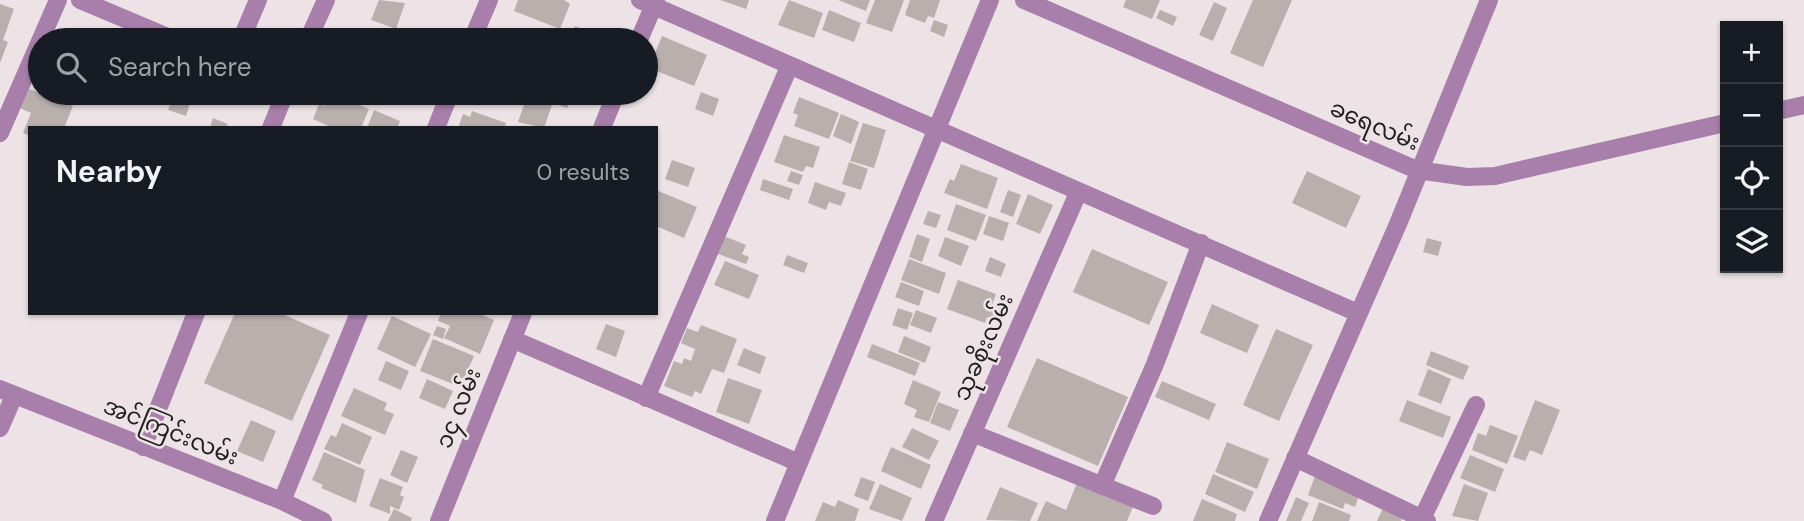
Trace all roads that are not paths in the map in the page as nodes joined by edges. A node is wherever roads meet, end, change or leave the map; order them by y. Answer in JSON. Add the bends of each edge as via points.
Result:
{"nodes":[{"id":1,"x":58,"y":0,"type":"edge"},
{"id":2,"x":80,"y":0,"type":"edge"},
{"id":3,"x":258,"y":0,"type":"edge"},
{"id":4,"x":326,"y":0,"type":"edge"},
{"id":5,"x":489,"y":0,"type":"edge"},
{"id":6,"x":990,"y":0,"type":"edge"},
{"id":7,"x":1024,"y":0,"type":"edge"},
{"id":8,"x":1489,"y":0,"type":"edge"},
{"id":9,"x":650,"y":2,"type":"edge"},
{"id":10,"x":46,"y":28,"type":"edge"},
{"id":11,"x":146,"y":28,"type":"edge"},
{"id":12,"x":246,"y":28,"type":"edge"},
{"id":13,"x":313,"y":28,"type":"edge"},
{"id":14,"x":477,"y":28,"type":"edge"},
{"id":15,"x":642,"y":28,"type":"edge"},
{"id":16,"x":789,"y":67,"type":"junction"},
{"id":17,"x":28,"y":69,"type":"edge"},
{"id":18,"x":280,"y":105,"type":"edge"},
{"id":19,"x":445,"y":105,"type":"edge"},
{"id":20,"x":611,"y":105,"type":"edge"},
{"id":21,"x":1804,"y":105,"type":"edge"},
{"id":22,"x":1783,"y":110,"type":"edge"},
{"id":23,"x":1720,"y":124,"type":"edge"},
{"id":24,"x":272,"y":126,"type":"edge"},
{"id":25,"x":437,"y":126,"type":"edge"},
{"id":26,"x":603,"y":126,"type":"edge"},
{"id":27,"x":934,"y":129,"type":"junction"},
{"id":28,"x":0,"y":133,"type":"edge"},
{"id":29,"x":1417,"y":170,"type":"junction"},
{"id":30,"x":1078,"y":192,"type":"junction"},
{"id":31,"x":1201,"y":243,"type":"junction"},
{"id":32,"x":1358,"y":313,"type":"junction"},
{"id":33,"x":195,"y":315,"type":"edge"},
{"id":34,"x":358,"y":315,"type":"edge"},
{"id":35,"x":522,"y":315,"type":"edge"},
{"id":36,"x":512,"y":339,"type":"junction"},
{"id":37,"x":7,"y":392,"type":"edge"},
{"id":38,"x":646,"y":398,"type":"junction"},
{"id":39,"x":1476,"y":405,"type":"dead end"},
{"id":40,"x":0,"y":428,"type":"edge"},
{"id":41,"x":972,"y":433,"type":"junction"},
{"id":42,"x":143,"y":446,"type":"junction"},
{"id":43,"x":1295,"y":458,"type":"junction"},
{"id":44,"x":799,"y":463,"type":"junction"},
{"id":45,"x":1102,"y":486,"type":"junction"},
{"id":46,"x":282,"y":501,"type":"junction"},
{"id":47,"x":1153,"y":506,"type":"dead end"},
{"id":48,"x":296,"y":515,"type":"edge"},
{"id":49,"x":1424,"y":520,"type":"edge"},
{"id":50,"x":323,"y":521,"type":"edge"},
{"id":51,"x":439,"y":521,"type":"edge"},
{"id":52,"x":775,"y":521,"type":"edge"},
{"id":53,"x":934,"y":521,"type":"edge"},
{"id":54,"x":1268,"y":521,"type":"edge"}],
"edges":[{"from":1,"to":10,"type":"street"},
{"from":2,"to":11,"type":"street"},
{"from":3,"to":12,"type":"street"},
{"from":4,"to":13,"type":"street"},
{"from":5,"to":14,"type":"street"},
{"from":6,"to":27,"type":"street"},
{"from":7,"to":29,"type":"street","name":"ခရေလမ်း"},
{"from":8,"to":29,"type":"street"},
{"from":9,"to":15,"type":"street"},
{"from":9,"to":16,"type":"street"},
{"from":16,"to":27,"type":"street"},
{"from":16,"to":38,"type":"street"},
{"from":17,"to":28,"type":"street"},
{"from":18,"to":24,"type":"street"},
{"from":19,"to":25,"type":"street"},
{"from":20,"to":26,"type":"street"},
{"from":21,"to":22,"type":"street"},
{"from":23,"to":29,"type":"street","name":"ခရေလမ်း","via":[[1495,176]]},
{"from":27,"to":30,"type":"street"},
{"from":27,"to":44,"type":"street"},
{"from":29,"to":32,"type":"street"},
{"from":30,"to":31,"type":"street"},
{"from":30,"to":41,"type":"street","name":"သုခစိုးလမ်း"},
{"from":31,"to":32,"type":"street"},
{"from":31,"to":45,"type":"street"},
{"from":32,"to":43,"type":"street"},
{"from":33,"to":42,"type":"street"},
{"from":34,"to":46,"type":"street"},
{"from":35,"to":36,"type":"street","name":"၁၄ လမ်း"},
{"from":36,"to":38,"type":"street"},
{"from":36,"to":51,"type":"street","name":"၁၄ လမ်း"},
{"from":37,"to":40,"type":"street"},
{"from":37,"to":42,"type":"street","name":"အင်ကြင်းလမ်း"},
{"from":38,"to":44,"type":"street"},
{"from":39,"to":49,"type":"street"},
{"from":41,"to":45,"type":"street"},
{"from":41,"to":53,"type":"street","name":"သုခစိုးလမ်း"},
{"from":42,"to":46,"type":"street","name":"အင်ကြင်းလမ်း"},
{"from":43,"to":49,"type":"street"},
{"from":43,"to":54,"type":"street"},
{"from":44,"to":52,"type":"street"},
{"from":45,"to":47,"type":"street"},
{"from":46,"to":48,"type":"street","name":"အင်ကြင်းလမ်း"},
{"from":48,"to":50,"type":"street","name":"အင်ကြင်းလမ်း"}]}
